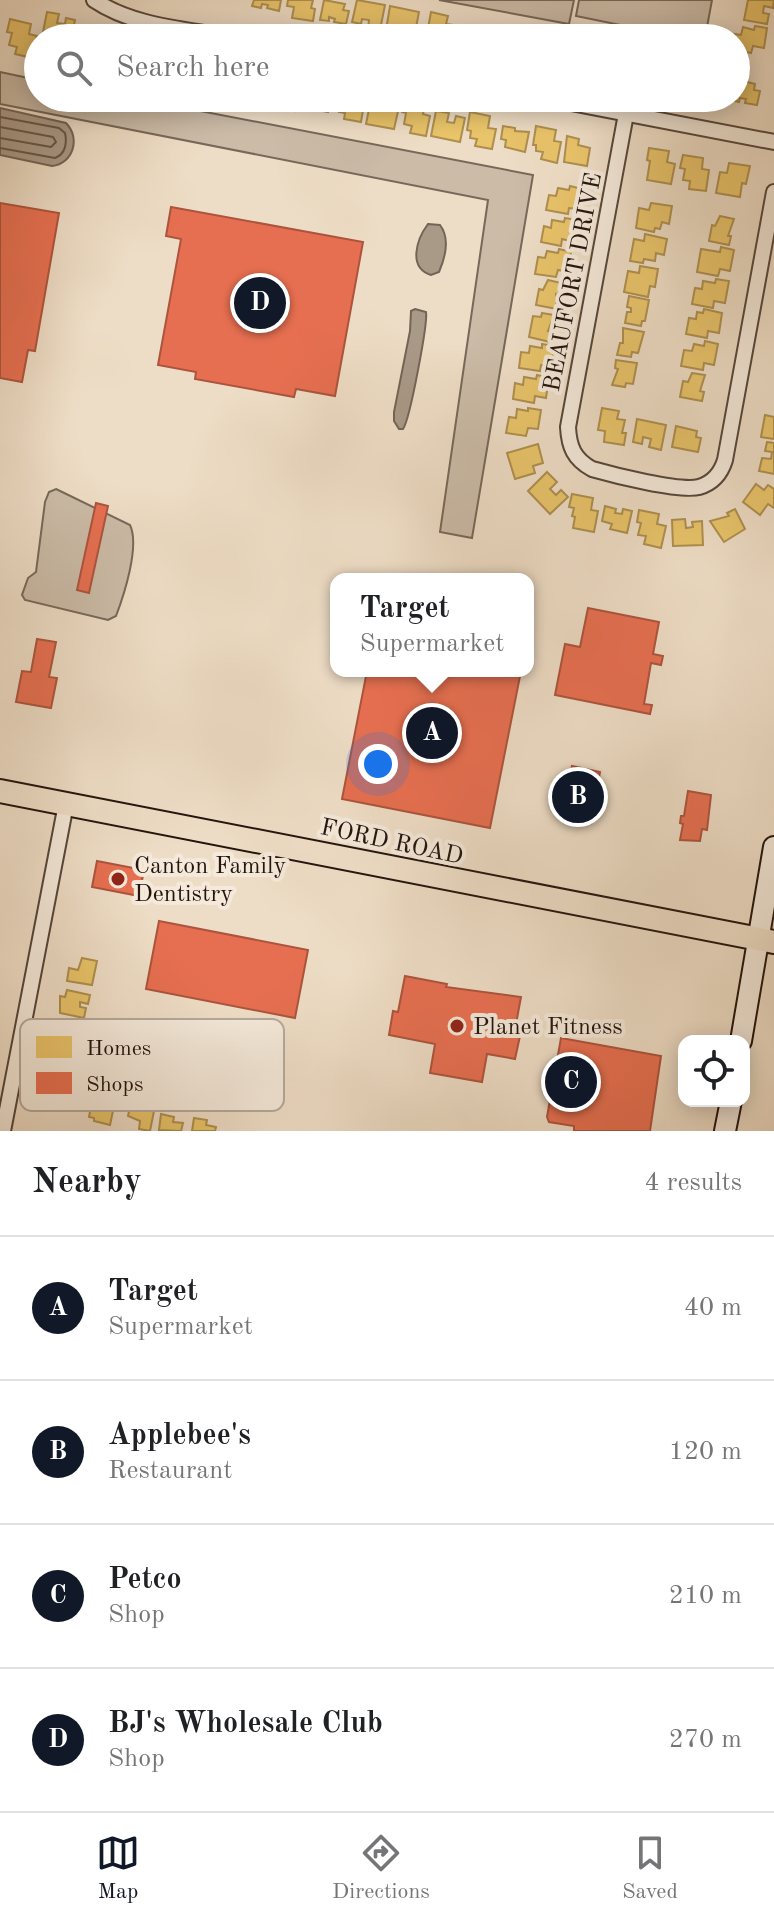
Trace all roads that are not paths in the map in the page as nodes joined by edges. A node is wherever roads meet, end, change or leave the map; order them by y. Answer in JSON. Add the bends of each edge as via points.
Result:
{"nodes":[{"id":1,"x":94,"y":0,"type":"edge"},
{"id":2,"x":161,"y":24,"type":"edge"},
{"id":3,"x":616,"y":112,"type":"edge"},
{"id":4,"x":626,"y":114,"type":"junction"},
{"id":5,"x":774,"y":142,"type":"edge"},
{"id":6,"x":774,"y":192,"type":"edge"},
{"id":7,"x":0,"y":791,"type":"edge"},
{"id":8,"x":66,"y":804,"type":"junction"},
{"id":9,"x":774,"y":847,"type":"edge"},
{"id":10,"x":767,"y":940,"type":"edge"},
{"id":11,"x":25,"y":1019,"type":"edge"},
{"id":12,"x":743,"y":1035,"type":"edge"},
{"id":13,"x":20,"y":1043,"type":"edge"},
{"id":14,"x":730,"y":1107,"type":"edge"},
{"id":15,"x":3,"y":1131,"type":"edge"},
{"id":16,"x":725,"y":1131,"type":"edge"}],
"edges":[{"from":1,"to":2,"type":"street","via":[[130,18]]},
{"from":3,"to":4,"type":"street"},
{"from":4,"to":5,"type":"street"},
{"from":4,"to":6,"type":"street","name":"BEAUFORT DRIVE","via":[[568,427],[576,457],[592,469],[685,488],[703,485],[720,473]]},
{"from":7,"to":8,"type":"main road","name":"FORD ROAD"},
{"from":8,"to":10,"type":"main road","name":"FORD ROAD"},
{"from":8,"to":11,"type":"street"},
{"from":9,"to":10,"type":"street"},
{"from":10,"to":12,"type":"street"},
{"from":13,"to":15,"type":"street"},
{"from":14,"to":16,"type":"street"}]}
